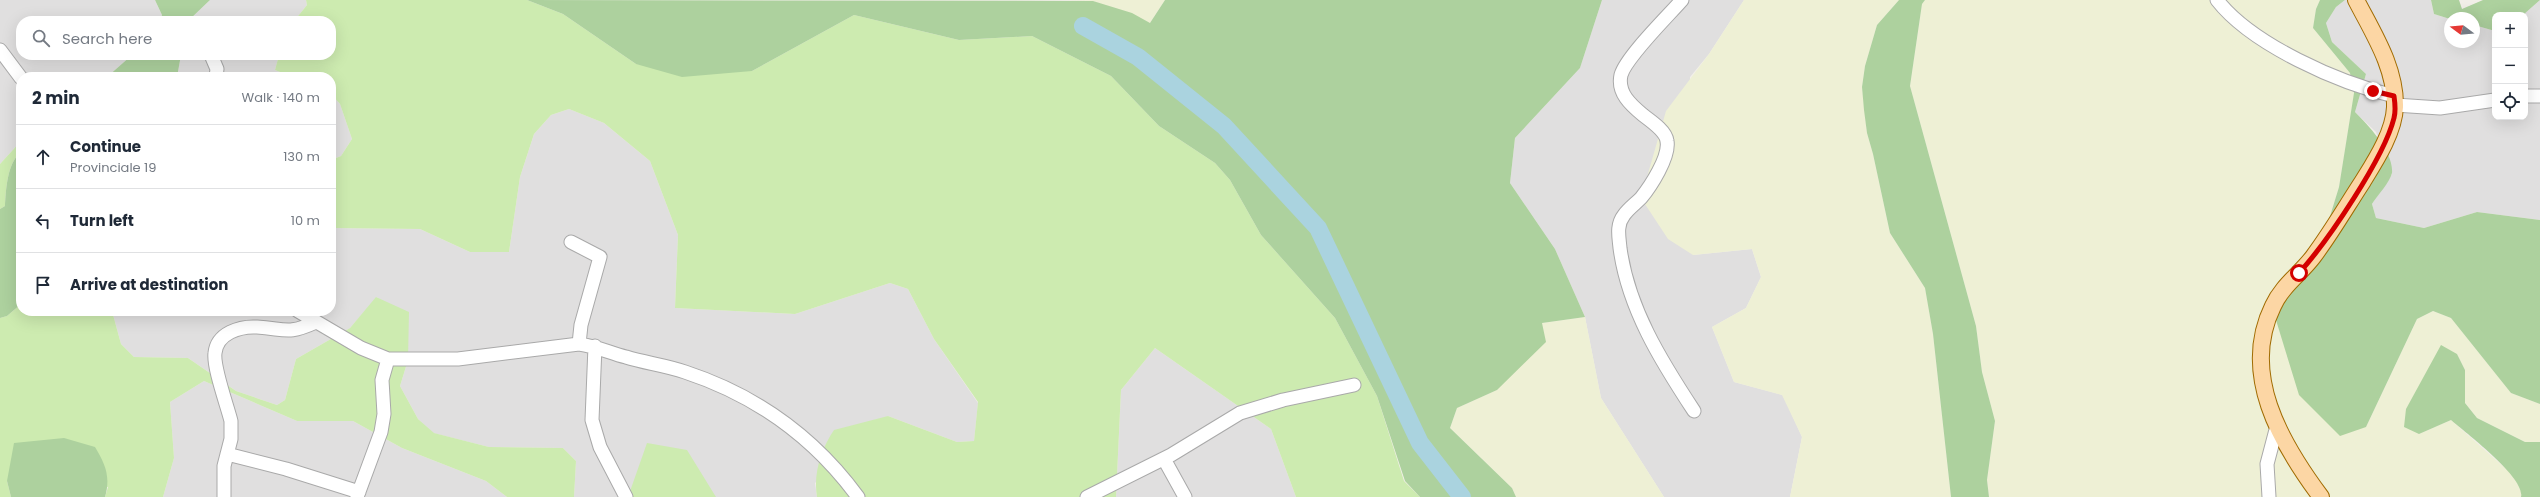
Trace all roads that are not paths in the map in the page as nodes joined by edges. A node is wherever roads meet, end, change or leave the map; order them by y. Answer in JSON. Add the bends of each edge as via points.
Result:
{"nodes":[{"id":1,"x":1682,"y":0,"type":"edge"},
{"id":2,"x":2217,"y":0,"type":"edge"},
{"id":3,"x":2356,"y":0,"type":"edge"},
{"id":4,"x":0,"y":50,"type":"edge"},
{"id":5,"x":213,"y":60,"type":"edge"},
{"id":6,"x":16,"y":72,"type":"edge"},
{"id":7,"x":217,"y":72,"type":"edge"},
{"id":8,"x":2528,"y":96,"type":"edge"},
{"id":9,"x":2540,"y":96,"type":"edge"},
{"id":10,"x":2492,"y":100,"type":"edge"},
{"id":11,"x":2395,"y":101,"type":"junction"},
{"id":12,"x":571,"y":242,"type":"dead end"},
{"id":13,"x":306,"y":316,"type":"edge"},
{"id":14,"x":316,"y":322,"type":"junction"},
{"id":15,"x":579,"y":344,"type":"junction"},
{"id":16,"x":595,"y":346,"type":"junction"},
{"id":17,"x":388,"y":359,"type":"junction"},
{"id":18,"x":1354,"y":385,"type":"dead end"},
{"id":19,"x":1694,"y":411,"type":"dead end"},
{"id":20,"x":2277,"y":426,"type":"junction"},
{"id":21,"x":227,"y":454,"type":"junction"},
{"id":22,"x":1164,"y":459,"type":"junction"},
{"id":23,"x":358,"y":495,"type":"edge"},
{"id":24,"x":224,"y":497,"type":"edge"},
{"id":25,"x":626,"y":497,"type":"edge"},
{"id":26,"x":858,"y":497,"type":"edge"},
{"id":27,"x":1088,"y":497,"type":"edge"},
{"id":28,"x":1185,"y":497,"type":"edge"},
{"id":29,"x":2269,"y":497,"type":"edge"},
{"id":30,"x":2321,"y":497,"type":"edge"}],
"edges":[{"from":1,"to":19,"type":"street","via":[[1630,60],[1621,75],[1622,91],[1629,104],[1662,132],[1667,142],[1655,178],[1623,216],[1618,230],[1625,279],[1637,314],[1670,375]]},
{"from":2,"to":11,"type":"street","via":[[2229,16],[2257,37],[2317,68]]},
{"from":3,"to":11,"type":"main road","via":[[2381,48]]},
{"from":4,"to":6,"type":"street"},
{"from":5,"to":7,"type":"street"},
{"from":8,"to":9,"type":"street"},
{"from":10,"to":11,"type":"street","via":[[2440,108]]},
{"from":11,"to":20,"type":"main road","via":[[2394,117],[2389,132],[2371,167],[2313,258],[2280,293],[2262,333],[2260,376]]},
{"from":12,"to":15,"type":"street","via":[[600,257],[581,325]]},
{"from":13,"to":14,"type":"street"},
{"from":14,"to":17,"type":"street","via":[[361,348]]},
{"from":14,"to":21,"type":"street","via":[[295,331],[243,328],[232,331],[219,341],[214,353],[232,432]]},
{"from":15,"to":16,"type":"street"},
{"from":15,"to":17,"type":"street","via":[[458,359]]},
{"from":16,"to":25,"type":"street","via":[[592,420],[600,447]]},
{"from":16,"to":26,"type":"street","via":[[625,357],[685,372],[733,390],[786,422],[826,459]]},
{"from":17,"to":23,"type":"street","via":[[382,380],[384,414],[381,432]]},
{"from":18,"to":22,"type":"street","via":[[1283,400],[1240,413]]},
{"from":20,"to":29,"type":"street","via":[[2267,464]]},
{"from":20,"to":30,"type":"main road"},
{"from":21,"to":23,"type":"street","via":[[286,469]]},
{"from":21,"to":24,"type":"street"},
{"from":22,"to":27,"type":"street"},
{"from":22,"to":28,"type":"street"}]}
